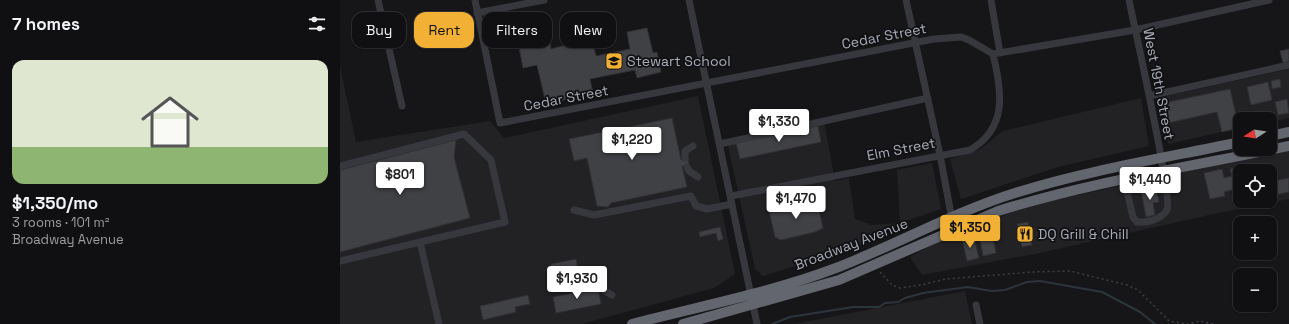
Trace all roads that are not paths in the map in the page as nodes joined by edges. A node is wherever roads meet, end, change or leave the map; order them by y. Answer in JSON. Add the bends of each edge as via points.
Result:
{"nodes":[{"id":1,"x":378,"y":0,"type":"edge"},
{"id":2,"x":475,"y":0,"type":"edge"},
{"id":3,"x":544,"y":0,"type":"edge"},
{"id":4,"x":689,"y":0,"type":"edge"},
{"id":5,"x":906,"y":0,"type":"edge"},
{"id":6,"x":991,"y":0,"type":"edge"},
{"id":7,"x":1129,"y":0,"type":"edge"},
{"id":8,"x":1269,"y":0,"type":"edge"},
{"id":9,"x":477,"y":13,"type":"junction"},
{"id":10,"x":1135,"y":30,"type":"junction"},
{"id":11,"x":916,"y":44,"type":"junction"},
{"id":12,"x":997,"y":54,"type":"junction"},
{"id":13,"x":1289,"y":65,"type":"edge"},
{"id":14,"x":707,"y":85,"type":"junction"},
{"id":15,"x":1149,"y":96,"type":"junction"},
{"id":16,"x":928,"y":98,"type":"junction"},
{"id":17,"x":402,"y":106,"type":"dead end"},
{"id":18,"x":1289,"y":132,"type":"edge"},
{"id":19,"x":1277,"y":135,"type":"edge"},
{"id":20,"x":720,"y":144,"type":"junction"},
{"id":21,"x":1233,"y":144,"type":"edge"},
{"id":22,"x":693,"y":146,"type":"dead end"},
{"id":23,"x":1289,"y":146,"type":"edge"},
{"id":24,"x":940,"y":155,"type":"junction"},
{"id":25,"x":684,"y":158,"type":"dead end"},
{"id":26,"x":1161,"y":159,"type":"junction"},
{"id":27,"x":340,"y":166,"type":"edge"},
{"id":28,"x":686,"y":167,"type":"dead end"},
{"id":29,"x":1121,"y":167,"type":"junction"},
{"id":30,"x":1164,"y":172,"type":"junction"},
{"id":31,"x":698,"y":177,"type":"dead end"},
{"id":32,"x":1124,"y":180,"type":"junction"},
{"id":33,"x":732,"y":200,"type":"junction"},
{"id":34,"x":574,"y":210,"type":"dead end"},
{"id":35,"x":952,"y":218,"type":"junction"},
{"id":36,"x":954,"y":230,"type":"junction"},
{"id":37,"x":420,"y":242,"type":"junction"},
{"id":38,"x":340,"y":261,"type":"edge"},
{"id":39,"x":591,"y":283,"type":"dead end"},
{"id":40,"x":751,"y":293,"type":"junction"},
{"id":41,"x":612,"y":295,"type":"dead end"},
{"id":42,"x":753,"y":305,"type":"junction"},
{"id":43,"x":976,"y":305,"type":"dead end"},
{"id":44,"x":439,"y":324,"type":"edge"},
{"id":45,"x":632,"y":324,"type":"edge"},
{"id":46,"x":683,"y":324,"type":"edge"},
{"id":47,"x":757,"y":324,"type":"edge"},
{"id":48,"x":980,"y":324,"type":"edge"}],
"edges":[{"from":1,"to":17,"type":"street"},
{"from":2,"to":9,"type":"street"},
{"from":3,"to":9,"type":"street"},
{"from":4,"to":14,"type":"street"},
{"from":5,"to":11,"type":"street"},
{"from":6,"to":12,"type":"street","name":"Elm Street"},
{"from":7,"to":10,"type":"street","name":"West 19th Street"},
{"from":8,"to":10,"type":"street"},
{"from":9,"to":14,"type":"street","name":"Cedar Street","via":[[500,124]]},
{"from":10,"to":12,"type":"street"},
{"from":10,"to":15,"type":"street","name":"West 19th Street"},
{"from":11,"to":12,"type":"street","name":"Cedar Street","via":[[934,39],[961,37]]},
{"from":11,"to":14,"type":"street","name":"Cedar Street"},
{"from":11,"to":16,"type":"street"},
{"from":12,"to":24,"type":"street","name":"Elm Street","via":[[1000,97],[992,132],[970,150]]},
{"from":13,"to":15,"type":"street"},
{"from":14,"to":20,"type":"street"},
{"from":15,"to":26,"type":"street","name":"West 19th Street"},
{"from":16,"to":20,"type":"street"},
{"from":16,"to":24,"type":"street"},
{"from":18,"to":19,"type":"highway"},
{"from":20,"to":33,"type":"street"},
{"from":21,"to":26,"type":"highway","name":"Broadway Avenue"},
{"from":22,"to":25,"type":"street","via":[[685,151]]},
{"from":23,"to":30,"type":"highway","name":"Broadway Avenue"},
{"from":24,"to":33,"type":"street","name":"Elm Street"},
{"from":24,"to":35,"type":"street"},
{"from":26,"to":29,"type":"highway","name":"Broadway Avenue"},
{"from":26,"to":30,"type":"street","name":"West 19th Street"},
{"from":27,"to":37,"type":"street","via":[[464,134],[491,160],[505,222]]},
{"from":28,"to":31,"type":"street"},
{"from":29,"to":32,"type":"street"},
{"from":29,"to":35,"type":"highway","name":"Broadway Avenue","via":[[1017,193]]},
{"from":30,"to":32,"type":"highway","name":"Broadway Avenue"},
{"from":30,"to":32,"type":"street","name":"West 19th Street","via":[[1169,204],[1164,213],[1155,220],[1137,222],[1133,217]]},
{"from":32,"to":36,"type":"highway","name":"Broadway Avenue","via":[[1022,203]]},
{"from":33,"to":34,"type":"street","name":"Elm Street","via":[[704,205],[694,201],[691,196],[594,215]]},
{"from":33,"to":40,"type":"street"},
{"from":35,"to":36,"type":"street"},
{"from":35,"to":40,"type":"highway","name":"Broadway Avenue","via":[[834,268]]},
{"from":36,"to":42,"type":"highway","name":"Broadway Avenue","via":[[832,282]]},
{"from":37,"to":38,"type":"street"},
{"from":37,"to":44,"type":"street"},
{"from":39,"to":41,"type":"street"},
{"from":40,"to":42,"type":"street"},
{"from":40,"to":45,"type":"highway","name":"Broadway Avenue"},
{"from":42,"to":46,"type":"highway","name":"Broadway Avenue"},
{"from":42,"to":47,"type":"street"},
{"from":43,"to":48,"type":"street"}]}
